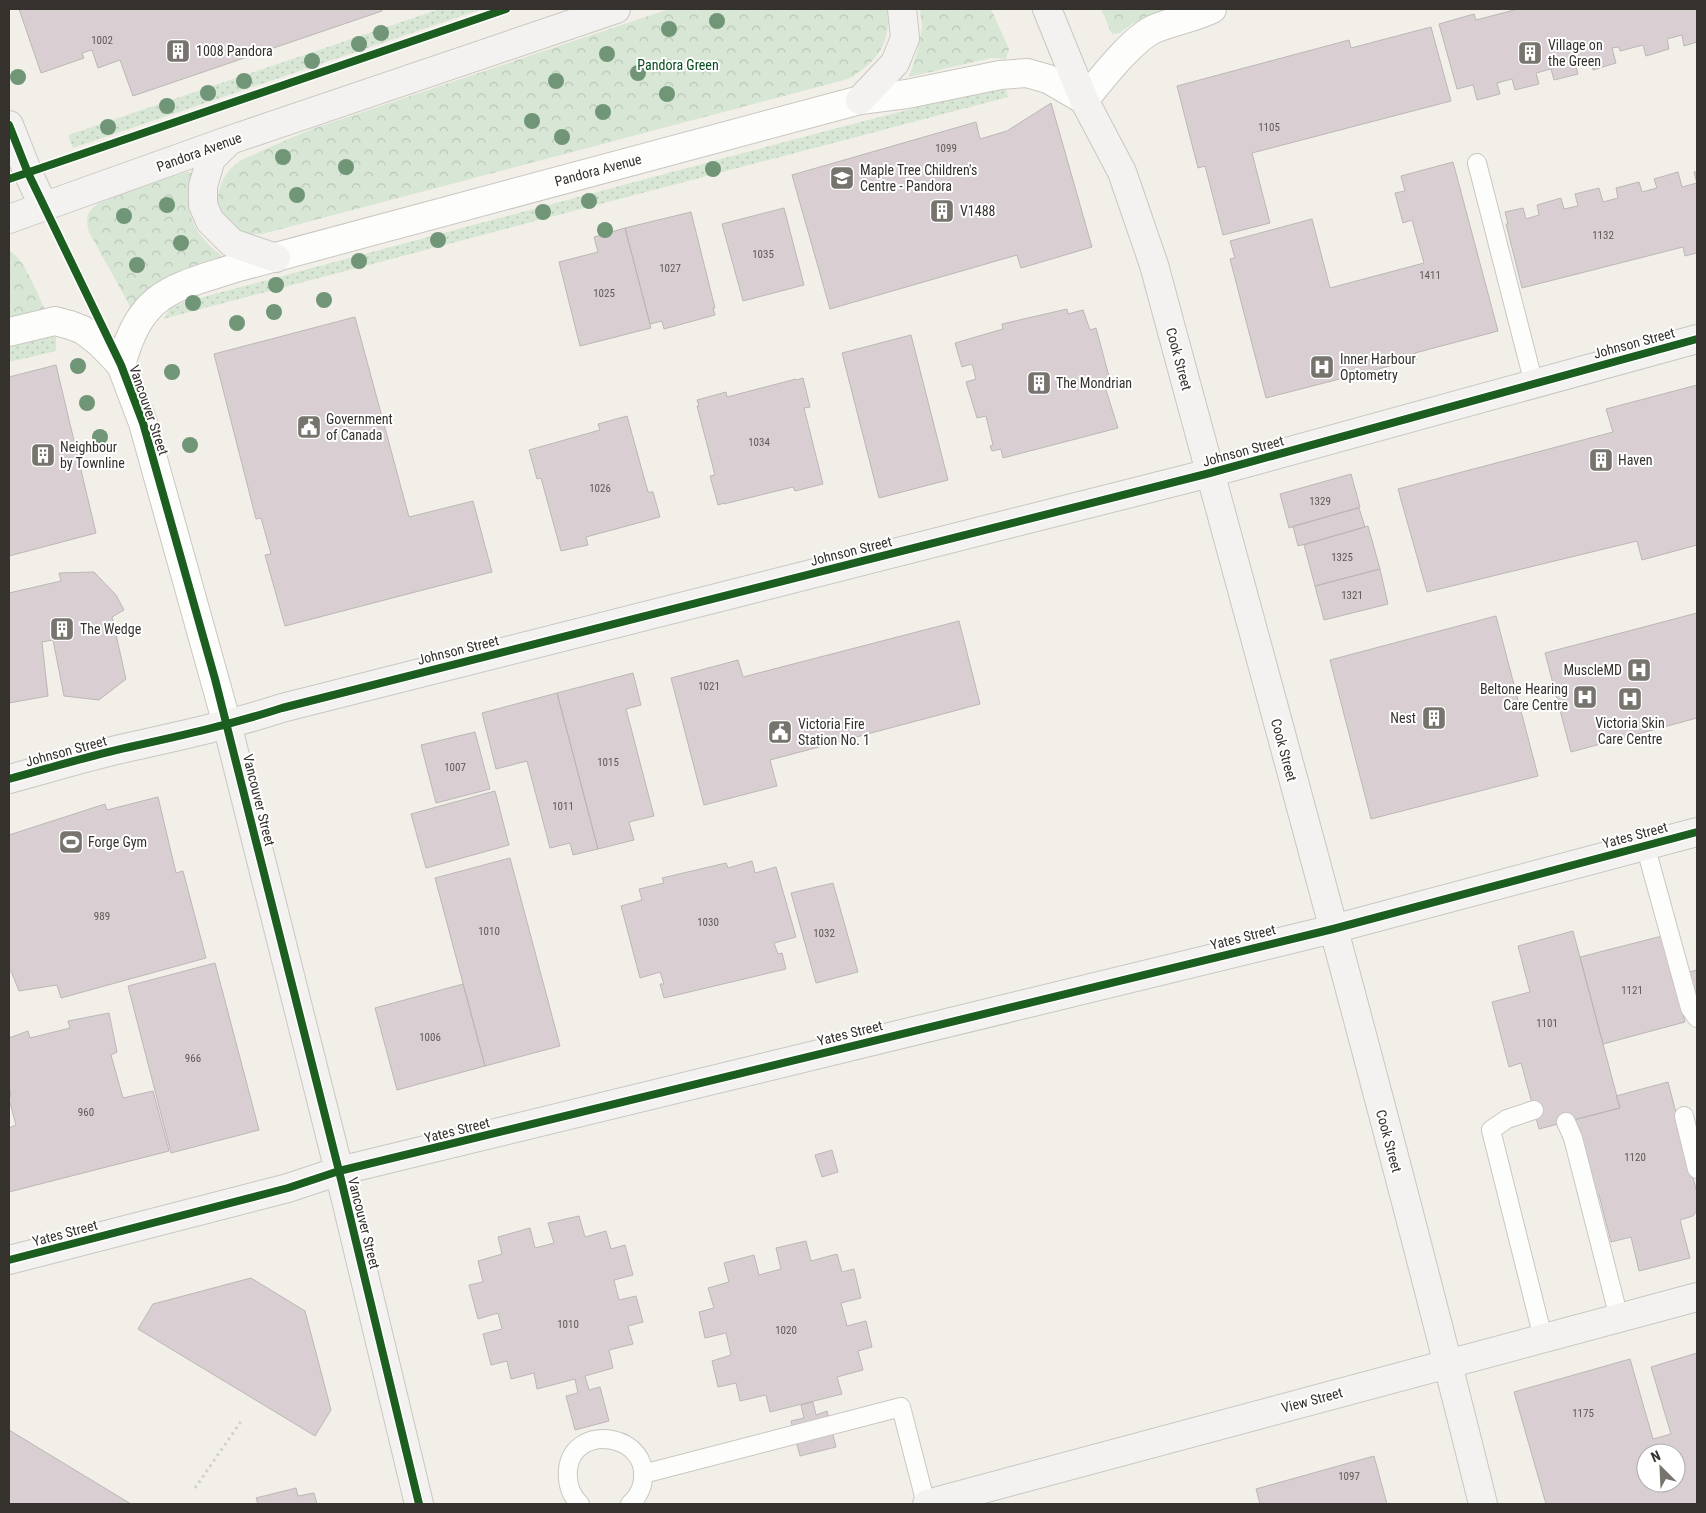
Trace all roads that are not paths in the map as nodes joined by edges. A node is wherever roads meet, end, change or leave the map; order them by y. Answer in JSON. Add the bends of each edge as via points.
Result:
{"nodes":[{"id":1,"x":616,"y":9,"type":"edge"},
{"id":2,"x":902,"y":9,"type":"edge"},
{"id":3,"x":1047,"y":9,"type":"edge"},
{"id":4,"x":1212,"y":9,"type":"edge"},
{"id":5,"x":860,"y":100,"type":"junction"},
{"id":6,"x":1084,"y":100,"type":"junction"},
{"id":7,"x":9,"y":125,"type":"edge"},
{"id":8,"x":230,"y":140,"type":"junction"},
{"id":9,"x":1477,"y":164,"type":"dead end"},
{"id":10,"x":44,"y":207,"type":"junction"},
{"id":11,"x":9,"y":219,"type":"edge"},
{"id":12,"x":276,"y":258,"type":"junction"},
{"id":13,"x":9,"y":332,"type":"edge"},
{"id":14,"x":1697,"y":339,"type":"edge"},
{"id":15,"x":121,"y":365,"type":"junction"},
{"id":16,"x":1534,"y":384,"type":"junction"},
{"id":17,"x":1210,"y":473,"type":"junction"},
{"id":18,"x":227,"y":724,"type":"junction"},
{"id":19,"x":9,"y":779,"type":"edge"},
{"id":20,"x":1697,"y":832,"type":"edge"},
{"id":21,"x":1645,"y":846,"type":"junction"},
{"id":22,"x":1333,"y":929,"type":"junction"},
{"id":23,"x":1697,"y":1018,"type":"edge"},
{"id":24,"x":1534,"y":1110,"type":"dead end"},
{"id":25,"x":1684,"y":1116,"type":"dead end"},
{"id":26,"x":1566,"y":1122,"type":"dead end"},
{"id":27,"x":1697,"y":1169,"type":"edge"},
{"id":28,"x":338,"y":1171,"type":"junction"},
{"id":29,"x":9,"y":1260,"type":"edge"},
{"id":30,"x":1697,"y":1297,"type":"edge"},
{"id":31,"x":1619,"y":1318,"type":"junction"},
{"id":32,"x":1543,"y":1338,"type":"junction"},
{"id":33,"x":1448,"y":1363,"type":"junction"},
{"id":34,"x":643,"y":1474,"type":"junction"},
{"id":35,"x":419,"y":1504,"type":"edge"},
{"id":36,"x":580,"y":1504,"type":"edge"},
{"id":37,"x":630,"y":1504,"type":"edge"},
{"id":38,"x":927,"y":1504,"type":"edge"},
{"id":39,"x":1483,"y":1504,"type":"edge"}],
"edges":[{"from":1,"to":8,"type":"main road","name":"Pandora Avenue"},
{"from":2,"to":5,"type":"main road","via":[[905,38],[895,63]]},
{"from":3,"to":6,"type":"main road","name":"Cook Street"},
{"from":4,"to":6,"type":"street","via":[[1153,30],[1128,50]]},
{"from":5,"to":6,"type":"street","name":"Pandora Avenue","via":[[1027,73],[1048,79]]},
{"from":5,"to":12,"type":"street","name":"Pandora Avenue"},
{"from":6,"to":17,"type":"main road","name":"Cook Street","via":[[1122,172],[1154,265]]},
{"from":7,"to":10,"type":"main road"},
{"from":8,"to":10,"type":"main road","name":"Pandora Avenue"},
{"from":8,"to":12,"type":"main road","via":[[211,159],[203,186],[203,205],[210,220],[232,243]]},
{"from":9,"to":16,"type":"lane"},
{"from":10,"to":11,"type":"main road","name":"Pandora Avenue"},
{"from":12,"to":15,"type":"street","name":"Pandora Avenue","via":[[180,286],[163,295],[145,311],[128,341]]},
{"from":13,"to":15,"type":"street","via":[[55,321],[70,325],[83,330],[101,344]]},
{"from":14,"to":16,"type":"main road","name":"Johnson Street"},
{"from":15,"to":18,"type":"street","name":"Vancouver Street","via":[[143,423]]},
{"from":16,"to":17,"type":"main road","name":"Johnson Street"},
{"from":17,"to":18,"type":"main road","name":"Johnson Street"},
{"from":17,"to":22,"type":"main road","name":"Cook Street"},
{"from":18,"to":19,"type":"main road","name":"Johnson Street"},
{"from":18,"to":28,"type":"main road","name":"Vancouver Street"},
{"from":20,"to":21,"type":"main road","name":"Yates Street"},
{"from":21,"to":22,"type":"main road","name":"Yates Street"},
{"from":21,"to":23,"type":"lane","via":[[1690,1008]]},
{"from":22,"to":28,"type":"main road","name":"Yates Street"},
{"from":22,"to":33,"type":"main road","name":"Cook Street"},
{"from":24,"to":32,"type":"lane","via":[[1507,1119],[1491,1130]]},
{"from":25,"to":27,"type":"lane"},
{"from":26,"to":31,"type":"lane","via":[[1573,1138]]},
{"from":28,"to":29,"type":"main road","name":"Yates Street","via":[[288,1188]]},
{"from":28,"to":35,"type":"main road","name":"Vancouver Street"},
{"from":30,"to":31,"type":"main road","name":"View Street"},
{"from":31,"to":32,"type":"main road","name":"View Street"},
{"from":32,"to":33,"type":"main road","name":"View Street"},
{"from":33,"to":38,"type":"main road","name":"View Street"},
{"from":33,"to":39,"type":"main road","name":"Cook Street"},
{"from":34,"to":36,"type":"lane","via":[[637,1456],[629,1447],[607,1438],[594,1440],[583,1446],[568,1466],[571,1492]]},
{"from":34,"to":37,"type":"lane","via":[[640,1490]]},
{"from":34,"to":38,"type":"lane","via":[[901,1408]]}]}
